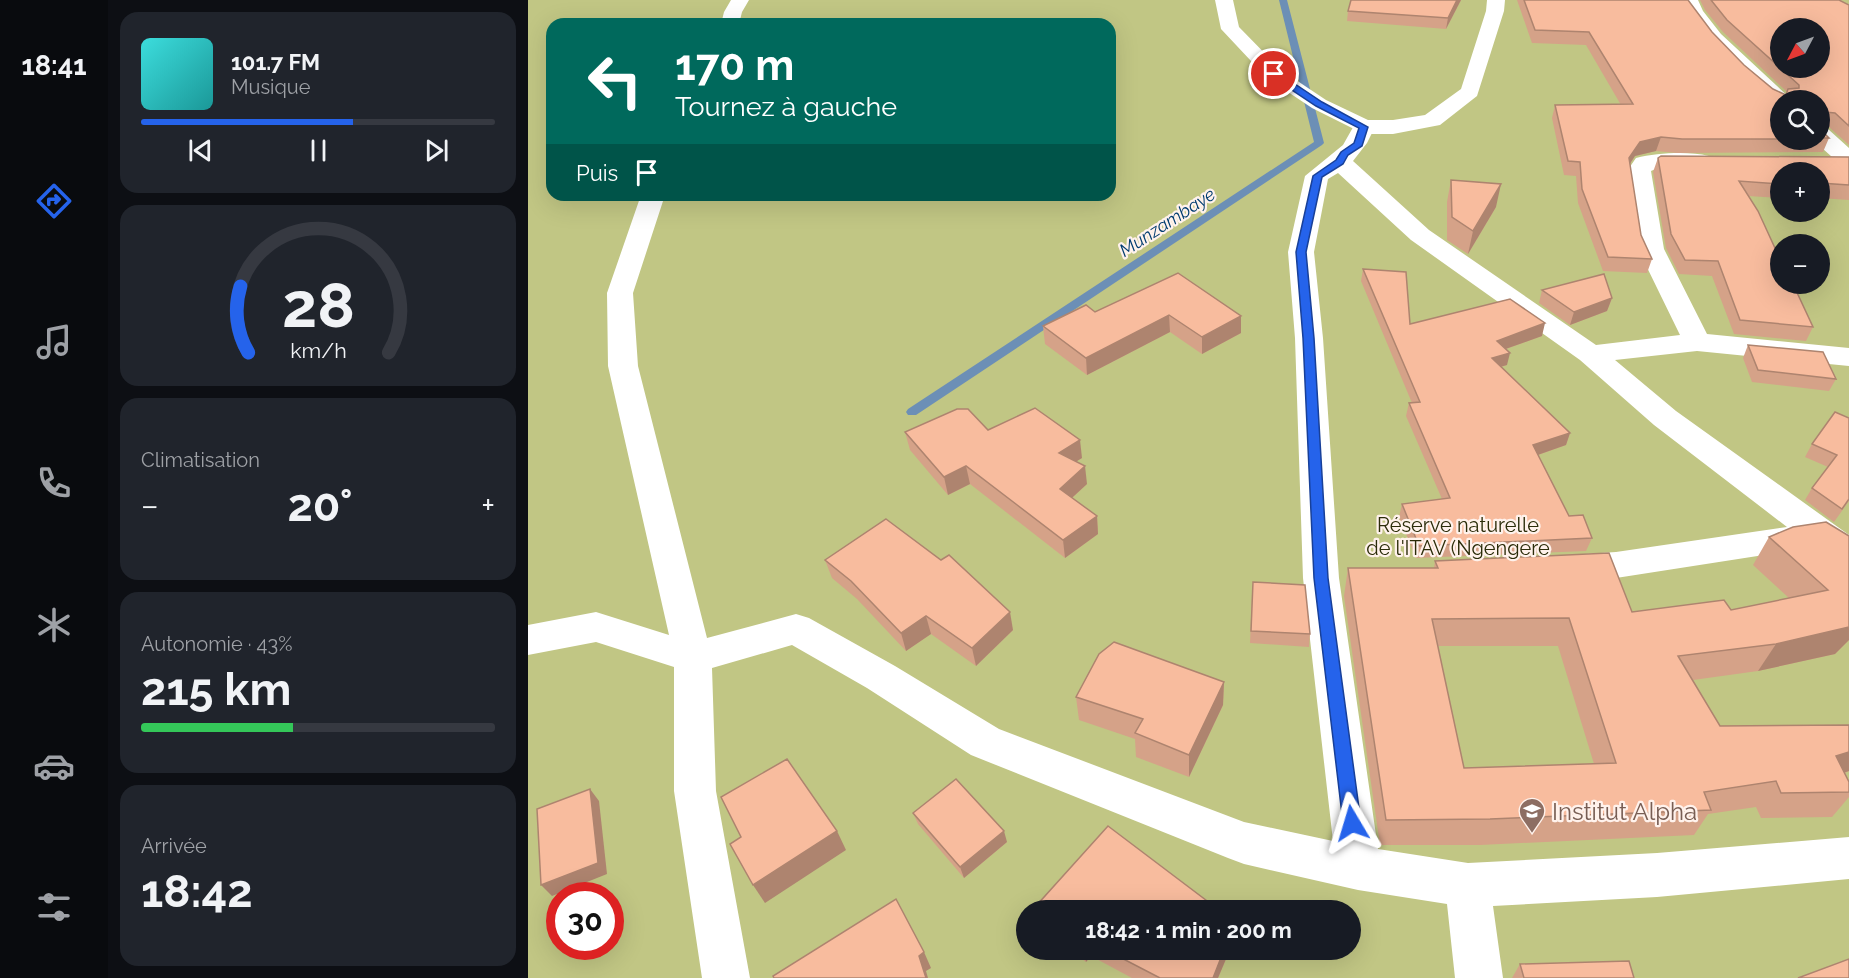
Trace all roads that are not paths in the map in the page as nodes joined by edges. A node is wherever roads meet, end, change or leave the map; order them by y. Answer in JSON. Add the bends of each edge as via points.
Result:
{"nodes":[{"id":1,"x":740,"y":0,"type":"edge"},
{"id":2,"x":1224,"y":0,"type":"edge"},
{"id":3,"x":1496,"y":0,"type":"edge"},
{"id":4,"x":1689,"y":0,"type":"edge"},
{"id":5,"x":732,"y":18,"type":"edge"},
{"id":6,"x":1770,"y":90,"type":"edge"},
{"id":7,"x":1364,"y":127,"type":"junction"},
{"id":8,"x":1830,"y":143,"type":"edge"},
{"id":9,"x":1818,"y":160,"type":"edge"},
{"id":10,"x":1728,"y":161,"type":"edge"},
{"id":11,"x":1849,"y":161,"type":"edge"},
{"id":12,"x":1340,"y":162,"type":"junction"},
{"id":13,"x":651,"y":201,"type":"edge"},
{"id":14,"x":1697,"y":342,"type":"junction"},
{"id":15,"x":1590,"y":354,"type":"junction"},
{"id":16,"x":1849,"y":357,"type":"edge"},
{"id":17,"x":1835,"y":543,"type":"edge"},
{"id":18,"x":1535,"y":570,"type":"edge"},
{"id":19,"x":1357,"y":577,"type":"edge"},
{"id":20,"x":1321,"y":578,"type":"junction"},
{"id":21,"x":528,"y":640,"type":"edge"},
{"id":22,"x":693,"y":658,"type":"junction"},
{"id":23,"x":1849,"y":858,"type":"edge"},
{"id":24,"x":1358,"y":868,"type":"junction"},
{"id":25,"x":1468,"y":885,"type":"junction"},
{"id":26,"x":726,"y":978,"type":"edge"},
{"id":27,"x":1479,"y":978,"type":"edge"}],
"edges":[{"from":1,"to":5,"type":"street"},
{"from":2,"to":7,"type":"street","via":[[1230,29],[1274,74],[1319,104]]},
{"from":3,"to":7,"type":"street","via":[[1470,92],[1432,120]]},
{"from":4,"to":6,"type":"street","via":[[1691,10],[1705,27]]},
{"from":7,"to":12,"type":"street","via":[[1358,144]]},
{"from":8,"to":11,"type":"street"},
{"from":9,"to":11,"type":"street"},
{"from":10,"to":14,"type":"street","via":[[1656,160],[1644,163],[1639,171],[1651,249]]},
{"from":12,"to":15,"type":"street","via":[[1420,235]]},
{"from":12,"to":20,"type":"street","via":[[1317,176],[1301,252]]},
{"from":13,"to":22,"type":"street","via":[[620,293],[623,366]]},
{"from":14,"to":15,"type":"street"},
{"from":14,"to":16,"type":"street"},
{"from":15,"to":17,"type":"street","via":[[1665,418]]},
{"from":17,"to":18,"type":"street"},
{"from":19,"to":20,"type":"street"},
{"from":20,"to":24,"type":"street"},
{"from":21,"to":22,"type":"street","via":[[596,627]]},
{"from":22,"to":24,"type":"street","via":[[796,629],[985,742],[1244,843]]},
{"from":22,"to":26,"type":"street","via":[[695,791]]},
{"from":23,"to":25,"type":"street","via":[[1657,875]]},
{"from":24,"to":25,"type":"street"},
{"from":25,"to":27,"type":"street"}]}
